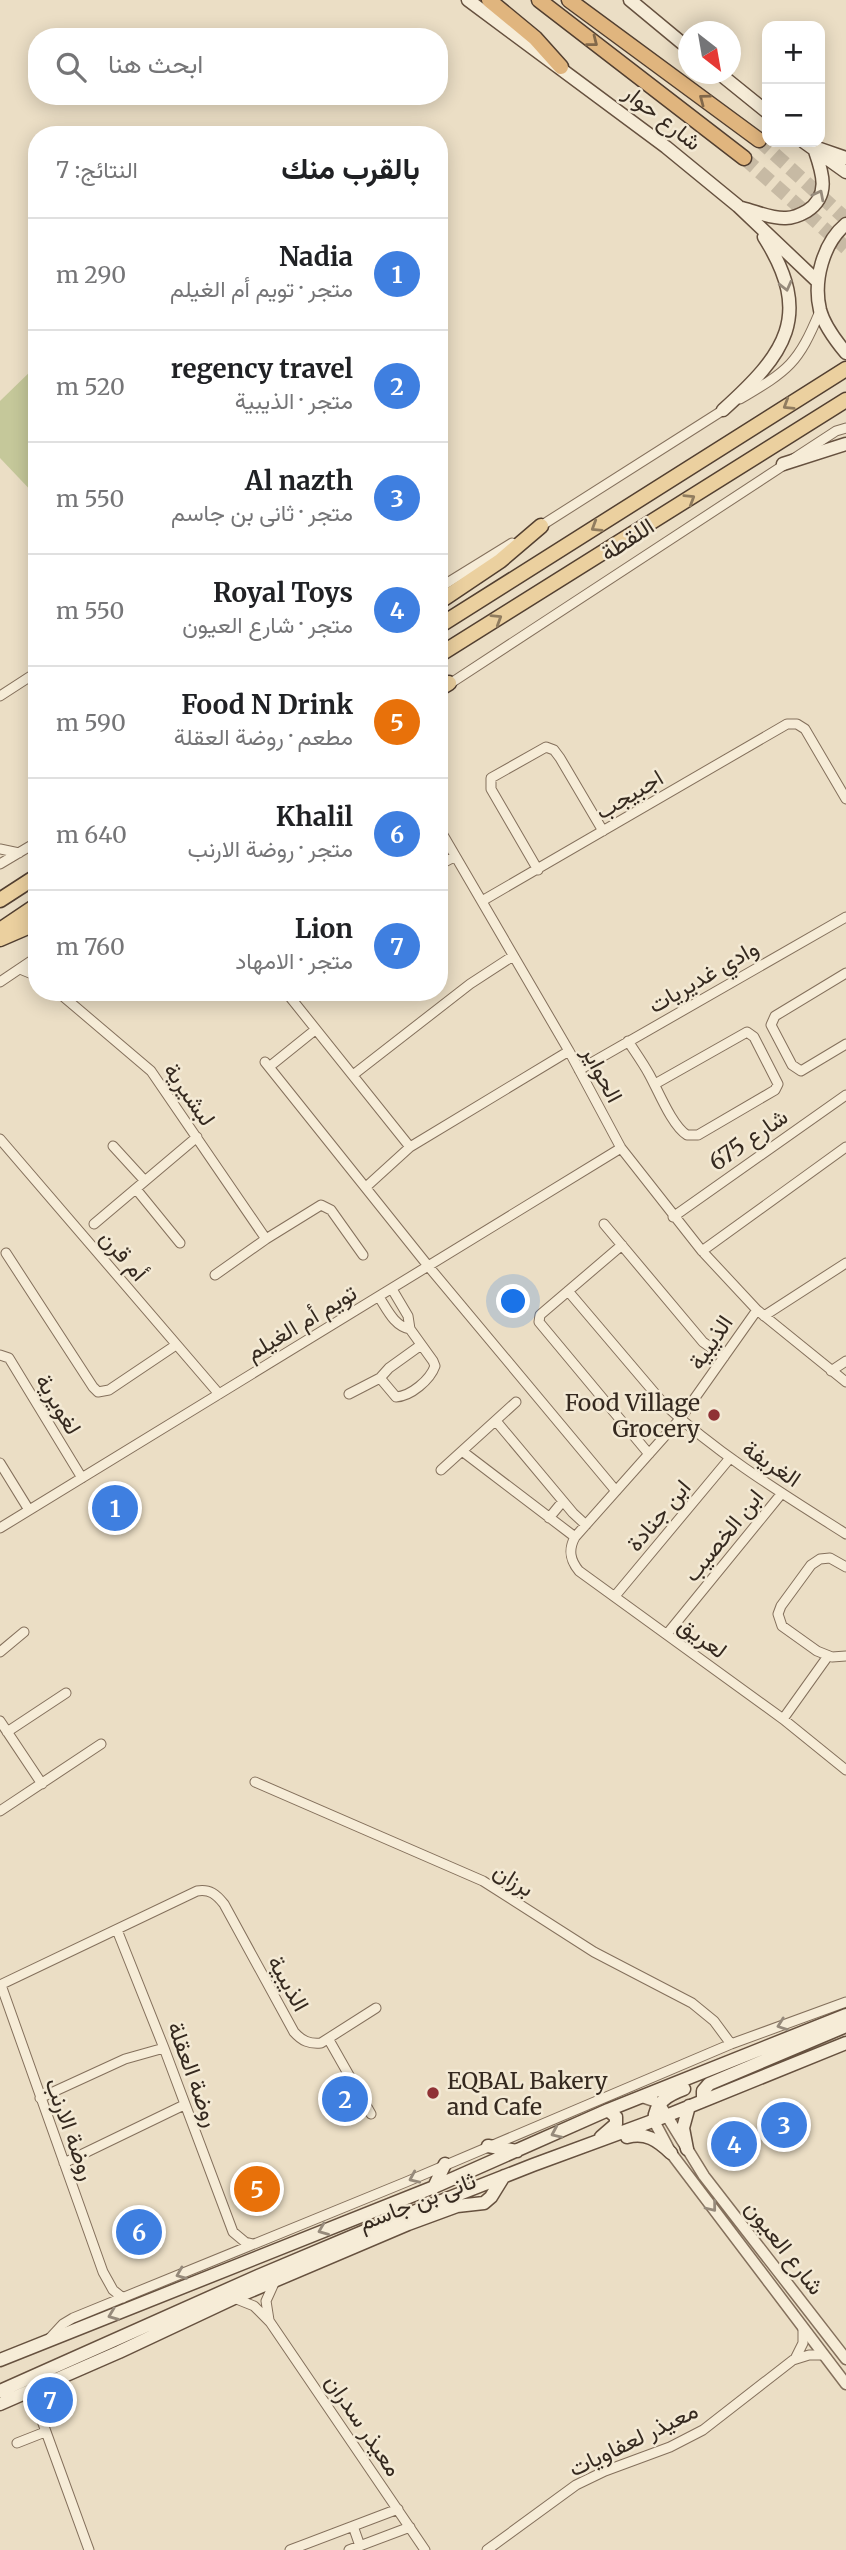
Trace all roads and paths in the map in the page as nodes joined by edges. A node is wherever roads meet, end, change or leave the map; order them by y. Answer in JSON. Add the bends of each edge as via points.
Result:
{"nodes":[{"id":1,"x":468,"y":0,"type":"edge"},
{"id":2,"x":489,"y":0,"type":"edge"},
{"id":3,"x":539,"y":0,"type":"edge"},
{"id":4,"x":569,"y":0,"type":"edge"},
{"id":5,"x":630,"y":0,"type":"edge"},
{"id":6,"x":678,"y":40,"type":"edge"},
{"id":7,"x":561,"y":67,"type":"junction"},
{"id":8,"x":732,"y":84,"type":"edge"},
{"id":9,"x":762,"y":108,"type":"edge"},
{"id":10,"x":758,"y":140,"type":"tunnel mouth"},
{"id":11,"x":809,"y":147,"type":"edge"},
{"id":12,"x":811,"y":147,"type":"edge"},
{"id":13,"x":814,"y":147,"type":"edge"},
{"id":14,"x":744,"y":158,"type":"tunnel mouth"},
{"id":15,"x":846,"y":158,"type":"edge"},
{"id":16,"x":846,"y":172,"type":"edge"},
{"id":17,"x":738,"y":206,"type":"junction"},
{"id":18,"x":846,"y":223,"type":"edge"},
{"id":19,"x":757,"y":225,"type":"junction"},
{"id":20,"x":818,"y":282,"type":"junction"},
{"id":21,"x":820,"y":311,"type":"junction"},
{"id":22,"x":846,"y":353,"type":"edge"},
{"id":23,"x":846,"y":369,"type":"edge"},
{"id":24,"x":846,"y":400,"type":"edge"},
{"id":25,"x":723,"y":410,"type":"junction"},
{"id":26,"x":846,"y":428,"type":"edge"},
{"id":27,"x":846,"y":444,"type":"edge"},
{"id":28,"x":783,"y":464,"type":"junction"},
{"id":29,"x":541,"y":526,"type":"junction"},
{"id":30,"x":448,"y":583,"type":"edge"},
{"id":31,"x":448,"y":596,"type":"edge"},
{"id":32,"x":448,"y":619,"type":"edge"},
{"id":33,"x":448,"y":649,"type":"edge"},
{"id":34,"x":28,"y":678,"type":"edge"},
{"id":35,"x":448,"y":683,"type":"edge"},
{"id":36,"x":0,"y":696,"type":"edge"},
{"id":37,"x":846,"y":799,"type":"edge"},
{"id":38,"x":603,"y":831,"type":"junction"},
{"id":39,"x":448,"y":845,"type":"edge"},
{"id":40,"x":28,"y":848,"type":"edge"},
{"id":41,"x":0,"y":849,"type":"edge"},
{"id":42,"x":19,"y":853,"type":"junction"},
{"id":43,"x":454,"y":857,"type":"junction"},
{"id":44,"x":448,"y":860,"type":"edge"},
{"id":45,"x":0,"y":864,"type":"edge"},
{"id":46,"x":538,"y":870,"type":"junction"},
{"id":47,"x":28,"y":882,"type":"edge"},
{"id":48,"x":0,"y":900,"type":"edge"},
{"id":49,"x":482,"y":901,"type":"junction"},
{"id":50,"x":28,"y":911,"type":"edge"},
{"id":51,"x":846,"y":917,"type":"edge"},
{"id":52,"x":28,"y":927,"type":"edge"},
{"id":53,"x":0,"y":930,"type":"edge"},
{"id":54,"x":0,"y":939,"type":"edge"},
{"id":55,"x":513,"y":956,"type":"junction"},
{"id":56,"x":28,"y":963,"type":"edge"},
{"id":57,"x":20,"y":969,"type":"junction"},
{"id":58,"x":28,"y":972,"type":"edge"},
{"id":59,"x":846,"y":973,"type":"edge"},
{"id":60,"x":0,"y":982,"type":"edge"},
{"id":61,"x":69,"y":1001,"type":"edge"},
{"id":62,"x":293,"y":1001,"type":"edge"},
{"id":63,"x":315,"y":1030,"type":"junction"},
{"id":64,"x":630,"y":1040,"type":"junction"},
{"id":65,"x":846,"y":1044,"type":"edge"},
{"id":66,"x":569,"y":1051,"type":"junction"},
{"id":67,"x":579,"y":1070,"type":"junction"},
{"id":68,"x":354,"y":1075,"type":"junction"},
{"id":69,"x":654,"y":1084,"type":"junction"},
{"id":70,"x":846,"y":1095,"type":"edge"},
{"id":71,"x":197,"y":1138,"type":"junction"},
{"id":72,"x":0,"y":1139,"type":"edge"},
{"id":73,"x":113,"y":1146,"type":"dead end"},
{"id":74,"x":410,"y":1147,"type":"junction"},
{"id":75,"x":846,"y":1147,"type":"edge"},
{"id":76,"x":621,"y":1148,"type":"junction"},
{"id":77,"x":145,"y":1181,"type":"junction"},
{"id":78,"x":366,"y":1187,"type":"junction"},
{"id":79,"x":136,"y":1189,"type":"junction"},
{"id":80,"x":673,"y":1217,"type":"junction"},
{"id":81,"x":94,"y":1224,"type":"dead end"},
{"id":82,"x":604,"y":1224,"type":"dead end"},
{"id":83,"x":266,"y":1239,"type":"junction"},
{"id":84,"x":180,"y":1243,"type":"dead end"},
{"id":85,"x":622,"y":1245,"type":"junction"},
{"id":86,"x":6,"y":1253,"type":"dead end"},
{"id":87,"x":704,"y":1253,"type":"junction"},
{"id":88,"x":363,"y":1255,"type":"dead end"},
{"id":89,"x":846,"y":1263,"type":"edge"},
{"id":90,"x":429,"y":1267,"type":"junction"},
{"id":91,"x":215,"y":1275,"type":"dead end"},
{"id":92,"x":392,"y":1289,"type":"junction"},
{"id":93,"x":568,"y":1291,"type":"junction"},
{"id":94,"x":379,"y":1297,"type":"junction"},
{"id":95,"x":760,"y":1313,"type":"junction"},
{"id":96,"x":410,"y":1329,"type":"junction"},
{"id":97,"x":176,"y":1345,"type":"junction"},
{"id":98,"x":421,"y":1345,"type":"junction"},
{"id":99,"x":0,"y":1355,"type":"edge"},
{"id":100,"x":724,"y":1356,"type":"junction"},
{"id":101,"x":846,"y":1361,"type":"edge"},
{"id":102,"x":831,"y":1371,"type":"junction"},
{"id":103,"x":380,"y":1378,"type":"junction"},
{"id":104,"x":846,"y":1382,"type":"edge"},
{"id":105,"x":219,"y":1394,"type":"junction"},
{"id":106,"x":349,"y":1394,"type":"dead end"},
{"id":107,"x":516,"y":1402,"type":"dead end"},
{"id":108,"x":680,"y":1419,"type":"junction"},
{"id":109,"x":496,"y":1420,"type":"junction"},
{"id":110,"x":462,"y":1451,"type":"junction"},
{"id":111,"x":649,"y":1454,"type":"junction"},
{"id":112,"x":730,"y":1458,"type":"junction"},
{"id":113,"x":0,"y":1463,"type":"edge"},
{"id":114,"x":441,"y":1470,"type":"dead end"},
{"id":115,"x":82,"y":1478,"type":"junction"},
{"id":116,"x":616,"y":1491,"type":"junction"},
{"id":117,"x":782,"y":1493,"type":"junction"},
{"id":118,"x":563,"y":1501,"type":"junction"},
{"id":119,"x":29,"y":1510,"type":"junction"},
{"id":120,"x":549,"y":1518,"type":"junction"},
{"id":121,"x":586,"y":1525,"type":"junction"},
{"id":122,"x":0,"y":1528,"type":"edge"},
{"id":123,"x":846,"y":1534,"type":"edge"},
{"id":124,"x":575,"y":1537,"type":"junction"},
{"id":125,"x":846,"y":1567,"type":"edge"},
{"id":126,"x":615,"y":1596,"type":"junction"},
{"id":127,"x":24,"y":1632,"type":"dead end"},
{"id":128,"x":667,"y":1634,"type":"junction"},
{"id":129,"x":0,"y":1652,"type":"edge"},
{"id":130,"x":828,"y":1656,"type":"junction"},
{"id":131,"x":846,"y":1656,"type":"edge"},
{"id":132,"x":66,"y":1693,"type":"dead end"},
{"id":133,"x":783,"y":1719,"type":"junction"},
{"id":134,"x":0,"y":1721,"type":"edge"},
{"id":135,"x":7,"y":1732,"type":"junction"},
{"id":136,"x":101,"y":1744,"type":"dead end"},
{"id":137,"x":845,"y":1768,"type":"edge"},
{"id":138,"x":255,"y":1782,"type":"dead end"},
{"id":139,"x":41,"y":1784,"type":"junction"},
{"id":140,"x":0,"y":1811,"type":"edge"},
{"id":141,"x":117,"y":1930,"type":"junction"},
{"id":142,"x":0,"y":1985,"type":"edge"},
{"id":143,"x":846,"y":2002,"type":"edge"},
{"id":144,"x":376,"y":2008,"type":"dead end"},
{"id":145,"x":846,"y":2015,"type":"edge"},
{"id":146,"x":846,"y":2026,"type":"edge"},
{"id":147,"x":330,"y":2040,"type":"junction"},
{"id":148,"x":846,"y":2043,"type":"edge"},
{"id":149,"x":731,"y":2044,"type":"junction"},
{"id":150,"x":164,"y":2048,"type":"junction"},
{"id":151,"x":779,"y":2054,"type":"junction"},
{"id":152,"x":642,"y":2097,"type":"junction"},
{"id":153,"x":40,"y":2098,"type":"junction"},
{"id":154,"x":703,"y":2100,"type":"junction"},
{"id":155,"x":184,"y":2105,"type":"junction"},
{"id":156,"x":689,"y":2106,"type":"junction"},
{"id":157,"x":608,"y":2110,"type":"junction"},
{"id":158,"x":371,"y":2114,"type":"dead end"},
{"id":159,"x":659,"y":2114,"type":"junction"},
{"id":160,"x":592,"y":2144,"type":"junction"},
{"id":161,"x":488,"y":2146,"type":"junction"},
{"id":162,"x":687,"y":2149,"type":"junction"},
{"id":163,"x":517,"y":2151,"type":"junction"},
{"id":164,"x":671,"y":2153,"type":"junction"},
{"id":165,"x":64,"y":2163,"type":"junction"},
{"id":166,"x":445,"y":2164,"type":"junction"},
{"id":167,"x":533,"y":2165,"type":"junction"},
{"id":168,"x":504,"y":2176,"type":"junction"},
{"id":169,"x":434,"y":2187,"type":"junction"},
{"id":170,"x":233,"y":2232,"type":"junction"},
{"id":171,"x":253,"y":2244,"type":"junction"},
{"id":172,"x":223,"y":2257,"type":"junction"},
{"id":173,"x":275,"y":2281,"type":"junction"},
{"id":174,"x":109,"y":2284,"type":"junction"},
{"id":175,"x":123,"y":2298,"type":"junction"},
{"id":176,"x":234,"y":2298,"type":"junction"},
{"id":177,"x":107,"y":2304,"type":"junction"},
{"id":178,"x":270,"y":2322,"type":"junction"},
{"id":179,"x":803,"y":2329,"type":"junction"},
{"id":180,"x":48,"y":2340,"type":"junction"},
{"id":181,"x":823,"y":2355,"type":"junction"},
{"id":182,"x":846,"y":2359,"type":"edge"},
{"id":183,"x":0,"y":2360,"type":"edge"},
{"id":184,"x":793,"y":2360,"type":"junction"},
{"id":185,"x":846,"y":2384,"type":"edge"},
{"id":186,"x":0,"y":2391,"type":"edge"},
{"id":187,"x":0,"y":2404,"type":"edge"},
{"id":188,"x":41,"y":2418,"type":"tunnel mouth"},
{"id":189,"x":46,"y":2432,"type":"junction"},
{"id":190,"x":17,"y":2443,"type":"dead end"},
{"id":191,"x":398,"y":2509,"type":"junction"},
{"id":192,"x":353,"y":2526,"type":"junction"},
{"id":193,"x":410,"y":2527,"type":"junction"},
{"id":194,"x":360,"y":2546,"type":"junction"},
{"id":195,"x":89,"y":2550,"type":"edge"},
{"id":196,"x":290,"y":2550,"type":"edge"},
{"id":197,"x":349,"y":2550,"type":"edge"},
{"id":198,"x":425,"y":2550,"type":"edge"},
{"id":199,"x":487,"y":2550,"type":"edge"}],
"edges":[{"from":1,"to":7,"type":"main road","name":"شارع حوار"},
{"from":2,"to":7,"type":"highway","via":[[535,38]]},
{"from":3,"to":14,"type":"highway","name":"شارع حوار","one_way":true},
{"from":10,"to":4,"type":"highway","name":"شارع حوار","one_way":true},
{"from":5,"to":6,"type":"main road"},
{"from":7,"to":17,"type":"main road","name":"شارع حوار"},
{"from":8,"to":9,"type":"main road"},
{"from":17,"to":11,"type":"main road","one_way":true,"via":[[787,218],[810,209],[824,188],[823,175]]},
{"from":12,"to":16,"type":"main road"},
{"from":13,"to":15,"type":"main road"},
{"from":17,"to":19,"type":"main road","name":"شارع حوار"},
{"from":18,"to":20,"type":"main road","via":[[830,244]]},
{"from":19,"to":20,"type":"main road","name":"شارع حوار"},
{"from":19,"to":25,"type":"main road","one_way":true,"via":[[788,289],[788,326],[771,363]]},
{"from":20,"to":21,"type":"main road"},
{"from":21,"to":22,"type":"main road"},
{"from":21,"to":25,"type":"street","via":[[797,358]]},
{"from":23,"to":32,"type":"main road","name":"اللقطة","one_way":true},
{"from":33,"to":24,"type":"main road","name":"اللقطة","one_way":true},
{"from":25,"to":29,"type":"street"},
{"from":26,"to":28,"type":"street","name":"اللقطة"},
{"from":27,"to":28,"type":"main road"},
{"from":28,"to":35,"type":"street","name":"اللقطة"},
{"from":29,"to":30,"type":"street"},
{"from":29,"to":31,"type":"main road"},
{"from":34,"to":36,"type":"street"},
{"from":37,"to":38,"type":"street","name":"اجبيجب","via":[[805,729],[787,724]]},
{"from":38,"to":46,"type":"street","name":"اجبيجب"},
{"from":38,"to":46,"type":"street","via":[[551,748],[491,778],[493,793]]},
{"from":39,"to":43,"type":"street","name":"الحواير"},
{"from":40,"to":42,"type":"street"},
{"from":41,"to":42,"type":"street"},
{"from":42,"to":45,"type":"street"},
{"from":43,"to":44,"type":"street"},
{"from":43,"to":49,"type":"street","name":"الحواير"},
{"from":46,"to":49,"type":"street","name":"اجبيجب"},
{"from":47,"to":48,"type":"main road"},
{"from":49,"to":55,"type":"street","name":"الحواير"},
{"from":50,"to":53,"type":"main road"},
{"from":51,"to":64,"type":"street","name":"وادي غديريات"},
{"from":52,"to":54,"type":"main road"},
{"from":55,"to":66,"type":"street","name":"الحواير"},
{"from":55,"to":68,"type":"street"},
{"from":56,"to":57,"type":"street"},
{"from":57,"to":58,"type":"street"},
{"from":57,"to":60,"type":"street"},
{"from":59,"to":65,"type":"street","via":[[775,1016],[771,1025],[797,1070],[808,1069]]},
{"from":61,"to":71,"type":"street","name":"لبشيرية","via":[[151,1071]]},
{"from":62,"to":63,"type":"street"},
{"from":63,"to":68,"type":"street"},
{"from":63,"to":78,"type":"street","via":[[267,1065]]},
{"from":64,"to":67,"type":"street","name":"وادي غديريات"},
{"from":64,"to":69,"type":"street"},
{"from":66,"to":67,"type":"street","name":"الحواير"},
{"from":66,"to":74,"type":"street"},
{"from":67,"to":76,"type":"street","name":"الحواير"},
{"from":68,"to":74,"type":"street"},
{"from":69,"to":69,"type":"street","via":[[679,1129],[693,1136],[778,1084],[747,1032]]},
{"from":70,"to":80,"type":"street","name":"شارع 675"},
{"from":71,"to":77,"type":"street"},
{"from":71,"to":83,"type":"street","name":"لبشيرية"},
{"from":72,"to":97,"type":"street","name":"أم قرن"},
{"from":73,"to":77,"type":"street"},
{"from":74,"to":78,"type":"street"},
{"from":75,"to":87,"type":"street","via":[[727,1231]]},
{"from":76,"to":80,"type":"street","name":"الحواير"},
{"from":76,"to":90,"type":"street","name":"تويم أم الغيلم"},
{"from":77,"to":79,"type":"street"},
{"from":78,"to":90,"type":"street"},
{"from":79,"to":81,"type":"street"},
{"from":79,"to":84,"type":"street"},
{"from":80,"to":87,"type":"street","name":"الحواير"},
{"from":82,"to":85,"type":"street"},
{"from":83,"to":88,"type":"street","via":[[314,1208],[325,1206]]},
{"from":83,"to":91,"type":"street"},
{"from":85,"to":93,"type":"street"},
{"from":85,"to":100,"type":"street","via":[[703,1342]]},
{"from":86,"to":97,"type":"street","via":[[98,1392],[109,1390]]},
{"from":87,"to":95,"type":"street","name":"الحواير"},
{"from":89,"to":95,"type":"street","name":"الذيبية"},
{"from":90,"to":92,"type":"street","name":"تويم أم الغيلم"},
{"from":90,"to":116,"type":"street"},
{"from":92,"to":94,"type":"street","name":"تويم أم الغيلم"},
{"from":92,"to":96,"type":"street","via":[[408,1316]]},
{"from":93,"to":108,"type":"street","name":"الغريفة"},
{"from":93,"to":111,"type":"street","via":[[540,1315],[540,1325]]},
{"from":94,"to":96,"type":"street","via":[[401,1328]]},
{"from":94,"to":105,"type":"street","name":"تويم أم الغيلم"},
{"from":95,"to":100,"type":"street","name":"الذيبية"},
{"from":95,"to":102,"type":"street","name":"الحواير"},
{"from":96,"to":98,"type":"street"},
{"from":97,"to":105,"type":"street","name":"أم قرن"},
{"from":98,"to":103,"type":"street"},
{"from":98,"to":103,"type":"street","via":[[435,1366],[413,1390],[396,1397]]},
{"from":99,"to":115,"type":"street","name":"لغويرية","via":[[9,1358]]},
{"from":100,"to":108,"type":"street","name":"الذيبية"},
{"from":101,"to":102,"type":"street"},
{"from":102,"to":104,"type":"street","name":"الحواير"},
{"from":103,"to":106,"type":"street"},
{"from":105,"to":115,"type":"street","name":"تويم أم الغيلم"},
{"from":107,"to":109,"type":"street"},
{"from":108,"to":111,"type":"street","name":"الذيبية"},
{"from":108,"to":112,"type":"street","name":"الغريفة"},
{"from":109,"to":110,"type":"street"},
{"from":109,"to":118,"type":"street"},
{"from":110,"to":114,"type":"street"},
{"from":110,"to":120,"type":"street"},
{"from":111,"to":116,"type":"street","name":"الذيبية"},
{"from":112,"to":117,"type":"street","name":"الغريفة"},
{"from":112,"to":126,"type":"street","name":"ابن جنادة"},
{"from":113,"to":119,"type":"street"},
{"from":115,"to":119,"type":"street","name":"تويم أم الغيلم"},
{"from":116,"to":121,"type":"street","name":"الذيبية"},
{"from":117,"to":123,"type":"street","name":"الغريفة"},
{"from":117,"to":128,"type":"street","name":"ابن الخصيب"},
{"from":118,"to":120,"type":"street"},
{"from":118,"to":121,"type":"street"},
{"from":119,"to":122,"type":"street","name":"تويم أم الغيلم"},
{"from":120,"to":124,"type":"street"},
{"from":121,"to":124,"type":"street"},
{"from":124,"to":126,"type":"street","name":"لعريق","via":[[570,1549],[574,1564]]},
{"from":125,"to":130,"type":"street","via":[[830,1558],[815,1562],[778,1614],[782,1626]]},
{"from":126,"to":128,"type":"street","name":"لعريق"},
{"from":127,"to":129,"type":"street"},
{"from":128,"to":133,"type":"street","name":"لعريق"},
{"from":130,"to":131,"type":"street"},
{"from":130,"to":133,"type":"street"},
{"from":132,"to":135,"type":"street"},
{"from":133,"to":137,"type":"street","name":"لعريق"},
{"from":134,"to":135,"type":"street"},
{"from":135,"to":139,"type":"street"},
{"from":136,"to":139,"type":"street"},
{"from":138,"to":149,"type":"street","name":"برزان","via":[[483,1881],[594,1952],[692,2003],[714,2021]]},
{"from":139,"to":140,"type":"street"},
{"from":141,"to":142,"type":"street"},
{"from":141,"to":147,"type":"street","name":"الذيبية","via":[[197,1891],[212,1892],[224,1904],[294,2032],[311,2044]]},
{"from":141,"to":150,"type":"street","name":"روضة العقلة"},
{"from":142,"to":153,"type":"street","name":"روضة الارنب"},
{"from":143,"to":149,"type":"street","name":"ثانى بن جاسم","one_way":true},
{"from":144,"to":147,"type":"street"},
{"from":145,"to":152,"type":"main road","name":"ثانى بن جاسم"},
{"from":146,"to":151,"type":"main road"},
{"from":147,"to":158,"type":"street"},
{"from":148,"to":154,"type":"main road","name":"ثانى بن جاسم"},
{"from":149,"to":161,"type":"street","name":"ثانى بن جاسم"},
{"from":150,"to":153,"type":"street","via":[[125,2059]]},
{"from":150,"to":155,"type":"street","name":"روضة العقلة"},
{"from":151,"to":154,"type":"main road","via":[[709,2084]]},
{"from":151,"to":159,"type":"main road","via":[[676,2092]]},
{"from":152,"to":157,"type":"main road","name":"ثانى بن جاسم"},
{"from":152,"to":159,"type":"street"},
{"from":153,"to":165,"type":"street","name":"روضة الارنب"},
{"from":154,"to":156,"type":"main road","name":"ثانى بن جاسم"},
{"from":155,"to":165,"type":"street"},
{"from":155,"to":170,"type":"street","name":"روضة العقلة"},
{"from":156,"to":159,"type":"main road","name":"ثانى بن جاسم"},
{"from":156,"to":162,"type":"main road","via":[[683,2127]]},
{"from":157,"to":160,"type":"main road","via":[[616,2124]]},
{"from":157,"to":163,"type":"main road","name":"ثانى بن جاسم","one_way":true},
{"from":159,"to":160,"type":"main road","name":"ثانى بن جاسم"},
{"from":159,"to":162,"type":"street","name":"شارع العيون"},
{"from":159,"to":164,"type":"street","name":"شارع العيون"},
{"from":160,"to":167,"type":"main road","name":"ثانى بن جاسم"},
{"from":161,"to":163,"type":"main road"},
{"from":161,"to":166,"type":"street","name":"ثانى بن جاسم"},
{"from":162,"to":182,"type":"street","name":"شارع العيون"},
{"from":163,"to":169,"type":"main road","name":"ثانى بن جاسم"},
{"from":164,"to":167,"type":"main road","via":[[657,2140],[637,2134]]},
{"from":164,"to":179,"type":"street","name":"شارع العيون","one_way":true},
{"from":165,"to":174,"type":"street","name":"روضة الارنب"},
{"from":166,"to":169,"type":"main road"},
{"from":166,"to":171,"type":"street","name":"ثانى بن جاسم","one_way":true},
{"from":167,"to":168,"type":"main road","name":"ثانى بن جاسم"},
{"from":168,"to":173,"type":"main road","name":"ثانى بن جاسم","via":[[484,2203],[449,2208]]},
{"from":168,"to":186,"type":"main road","via":[[274,2269]]},
{"from":169,"to":180,"type":"main road","name":"ثانى بن جاسم","one_way":true},
{"from":170,"to":171,"type":"street"},
{"from":170,"to":172,"type":"street"},
{"from":171,"to":172,"type":"street","name":"ثانى بن جاسم"},
{"from":172,"to":175,"type":"street","name":"ثانى بن جاسم","one_way":true},
{"from":173,"to":176,"type":"main road","name":"ثانى بن جاسم"},
{"from":173,"to":178,"type":"street","via":[[267,2301]]},
{"from":174,"to":175,"type":"street","name":"روضة الارنب"},
{"from":174,"to":177,"type":"street","name":"روضة الارنب"},
{"from":175,"to":177,"type":"street","name":"ثانى بن جاسم"},
{"from":176,"to":178,"type":"street","name":"معيذر سدران","via":[[254,2306]]},
{"from":176,"to":187,"type":"main road","name":"ثانى بن جاسم","via":[[33,2394]]},
{"from":177,"to":180,"type":"street","name":"ثانى بن جاسم","via":[[67,2321]]},
{"from":178,"to":191,"type":"street","name":"معيذر سدران"},
{"from":179,"to":181,"type":"street","name":"شارع العيون"},
{"from":179,"to":184,"type":"street","via":[[803,2343]]},
{"from":180,"to":183,"type":"main road","name":"ثانى بن جاسم"},
{"from":181,"to":184,"type":"street","name":"معيذر لعفاويات"},
{"from":181,"to":185,"type":"street","name":"شارع العيون"},
{"from":184,"to":199,"type":"street","name":"معيذر لعفاويات","via":[[703,2430],[576,2485]]},
{"from":188,"to":189,"type":"street"},
{"from":189,"to":190,"type":"street"},
{"from":189,"to":195,"type":"street"},
{"from":191,"to":192,"type":"street"},
{"from":191,"to":193,"type":"street","name":"معيذر سدران"},
{"from":192,"to":194,"type":"street"},
{"from":192,"to":196,"type":"street"},
{"from":193,"to":194,"type":"street"},
{"from":193,"to":198,"type":"street","name":"معيذر سدران"},
{"from":194,"to":197,"type":"street"}]}
